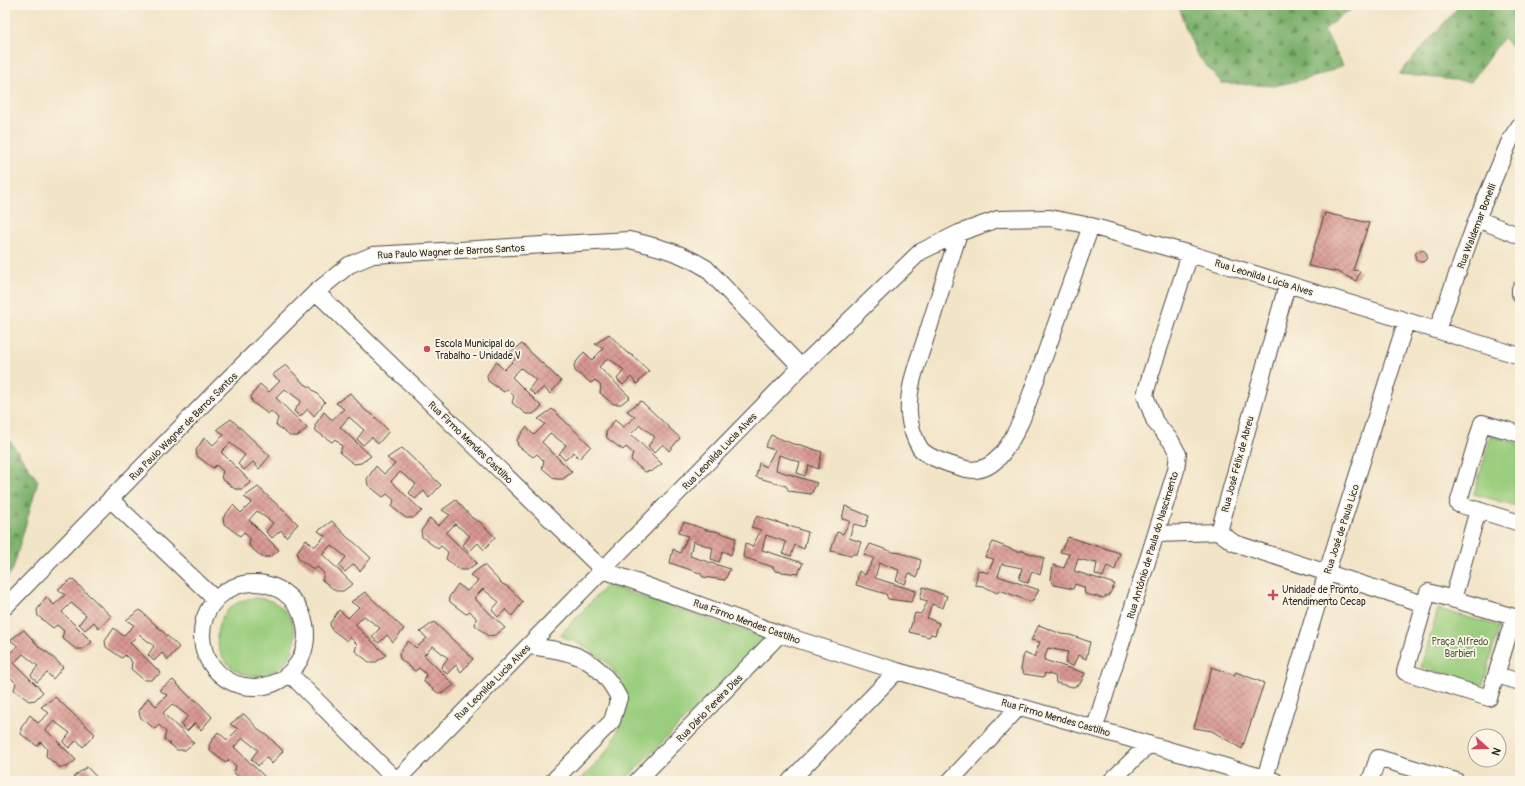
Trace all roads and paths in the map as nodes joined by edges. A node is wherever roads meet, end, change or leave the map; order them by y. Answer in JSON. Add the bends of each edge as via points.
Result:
{"nodes":[{"id":1,"x":1520,"y":125,"type":"edge"},
{"id":2,"x":1477,"y":219,"type":"junction"},
{"id":3,"x":1091,"y":226,"type":"junction"},
{"id":4,"x":959,"y":233,"type":"junction"},
{"id":5,"x":1520,"y":236,"type":"edge"},
{"id":6,"x":1190,"y":254,"type":"junction"},
{"id":7,"x":1287,"y":285,"type":"junction"},
{"id":8,"x":1520,"y":289,"type":"edge"},
{"id":9,"x":316,"y":292,"type":"junction"},
{"id":10,"x":1520,"y":294,"type":"edge"},
{"id":11,"x":1406,"y":322,"type":"junction"},
{"id":12,"x":1437,"y":330,"type":"junction"},
{"id":13,"x":1520,"y":356,"type":"edge"},
{"id":14,"x":801,"y":367,"type":"junction"},
{"id":15,"x":1520,"y":434,"type":"edge"},
{"id":16,"x":110,"y":499,"type":"junction"},
{"id":17,"x":1478,"y":510,"type":"junction"},
{"id":18,"x":1520,"y":523,"type":"edge"},
{"id":19,"x":1219,"y":532,"type":"junction"},
{"id":20,"x":1156,"y":534,"type":"junction"},
{"id":21,"x":603,"y":570,"type":"junction"},
{"id":22,"x":1327,"y":572,"type":"junction"},
{"id":23,"x":216,"y":599,"type":"junction"},
{"id":24,"x":1453,"y":599,"type":"junction"},
{"id":25,"x":1424,"y":604,"type":"junction"},
{"id":26,"x":5,"y":607,"type":"edge"},
{"id":27,"x":780,"y":634,"type":"junction"},
{"id":28,"x":528,"y":646,"type":"junction"},
{"id":29,"x":897,"y":671,"type":"junction"},
{"id":30,"x":290,"y":674,"type":"junction"},
{"id":31,"x":1497,"y":675,"type":"junction"},
{"id":32,"x":1520,"y":682,"type":"edge"},
{"id":33,"x":1019,"y":706,"type":"junction"},
{"id":34,"x":1095,"y":727,"type":"junction"},
{"id":35,"x":1149,"y":744,"type":"junction"},
{"id":36,"x":1267,"y":780,"type":"edge"},
{"id":37,"x":396,"y":781,"type":"edge"},
{"id":38,"x":553,"y":781,"type":"edge"},
{"id":39,"x":637,"y":781,"type":"edge"},
{"id":40,"x":790,"y":781,"type":"edge"},
{"id":41,"x":950,"y":781,"type":"edge"},
{"id":42,"x":1111,"y":781,"type":"edge"},
{"id":43,"x":1370,"y":781,"type":"edge"},
{"id":44,"x":1456,"y":781,"type":"edge"}],
"edges":[{"from":1,"to":2,"type":"street","name":"Rua Waldemar Bonelli","via":[[1511,138]]},
{"from":2,"to":5,"type":"street"},
{"from":2,"to":12,"type":"street","name":"Rua Waldemar Bonelli"},
{"from":3,"to":4,"type":"street","name":"Rua Leonilda Lucia Alves","via":[[1050,218],[998,219]]},
{"from":3,"to":4,"type":"street","via":[[1022,419],[1011,442],[1000,457],[982,469],[968,470],[936,458],[921,449],[913,434],[909,413],[913,379]]},
{"from":3,"to":6,"type":"street","name":"Rua Leonilda Lúcia Alves"},
{"from":4,"to":14,"type":"street","name":"Rua Leonilda Lucia Alves","via":[[920,252]]},
{"from":6,"to":7,"type":"street","name":"Rua Leonilda Lúcia Alves"},
{"from":6,"to":20,"type":"street","name":"Rua Antônio de Paula do Nascimento","via":[[1145,395],[1154,422],[1171,441],[1178,454],[1176,470]]},
{"from":7,"to":11,"type":"street","name":"Rua Leonilda Lúcia Alves"},
{"from":7,"to":19,"type":"street","name":"Rua José Félix de Abreu"},
{"from":8,"to":10,"type":"street"},
{"from":9,"to":14,"type":"street","name":"Rua Paulo Wagner de Barros Santos","via":[[349,265],[373,255],[629,240],[665,248],[706,268]]},
{"from":9,"to":16,"type":"street","name":"Rua Paulo Wagner de Barros Santos"},
{"from":9,"to":21,"type":"street","name":"Rua Firmo Mendes Castilho"},
{"from":11,"to":12,"type":"street","name":"Rua Leonilda Lúcia Alves"},
{"from":11,"to":22,"type":"street","name":"Rua José de Paula Lico"},
{"from":12,"to":13,"type":"street","name":"Rua Leonilda Lúcia Alves"},
{"from":14,"to":21,"type":"street","name":"Rua Leonilda Lucia Alves"},
{"from":15,"to":17,"type":"street","via":[[1482,423],[1458,504]]},
{"from":16,"to":23,"type":"street"},
{"from":16,"to":26,"type":"street","name":"Rua Paulo Wagner de Barros Santos"},
{"from":17,"to":18,"type":"street"},
{"from":17,"to":24,"type":"street"},
{"from":19,"to":20,"type":"street"},
{"from":19,"to":22,"type":"street","via":[[1234,543]]},
{"from":20,"to":34,"type":"street","name":"Rua Antônio de Paula do Nascimento"},
{"from":21,"to":27,"type":"street","name":"Rua Firmo Mendes Castilho"},
{"from":21,"to":28,"type":"street","name":"Rua Leonilda Lucia Alves"},
{"from":22,"to":25,"type":"street"},
{"from":22,"to":36,"type":"street","name":"Rua José de Paula Lico"},
{"from":23,"to":30,"type":"street","via":[[206,614],[202,632],[204,650],[211,666],[224,678],[240,686],[258,688],[275,684]]},
{"from":23,"to":30,"type":"street","via":[[231,588],[249,582],[267,584],[285,591],[298,605],[306,622],[307,641],[301,659]]},
{"from":24,"to":25,"type":"street","via":[[1428,592]]},
{"from":24,"to":31,"type":"street","via":[[1514,617]]},
{"from":25,"to":31,"type":"street","via":[[1405,672],[1489,698]]},
{"from":27,"to":29,"type":"street","name":"Rua Firmo Mendes Castilho"},
{"from":27,"to":39,"type":"street","name":"Rua Dário Pereira Dias"},
{"from":28,"to":37,"type":"street","name":"Rua Leonilda Lucia Alves"},
{"from":28,"to":38,"type":"street","via":[[574,654],[593,665],[610,680],[619,698],[612,721]]},
{"from":29,"to":33,"type":"street","name":"Rua Firmo Mendes Castilho"},
{"from":29,"to":40,"type":"street"},
{"from":30,"to":37,"type":"street"},
{"from":31,"to":32,"type":"street"},
{"from":33,"to":34,"type":"street","name":"Rua Firmo Mendes Castilho"},
{"from":33,"to":41,"type":"street"},
{"from":34,"to":35,"type":"street","name":"Rua Firmo Mendes Castilho"},
{"from":35,"to":36,"type":"street","name":"Rua Firmo Mendes Castilho"},
{"from":35,"to":42,"type":"street"},
{"from":43,"to":44,"type":"street","via":[[1378,758]]}]}
